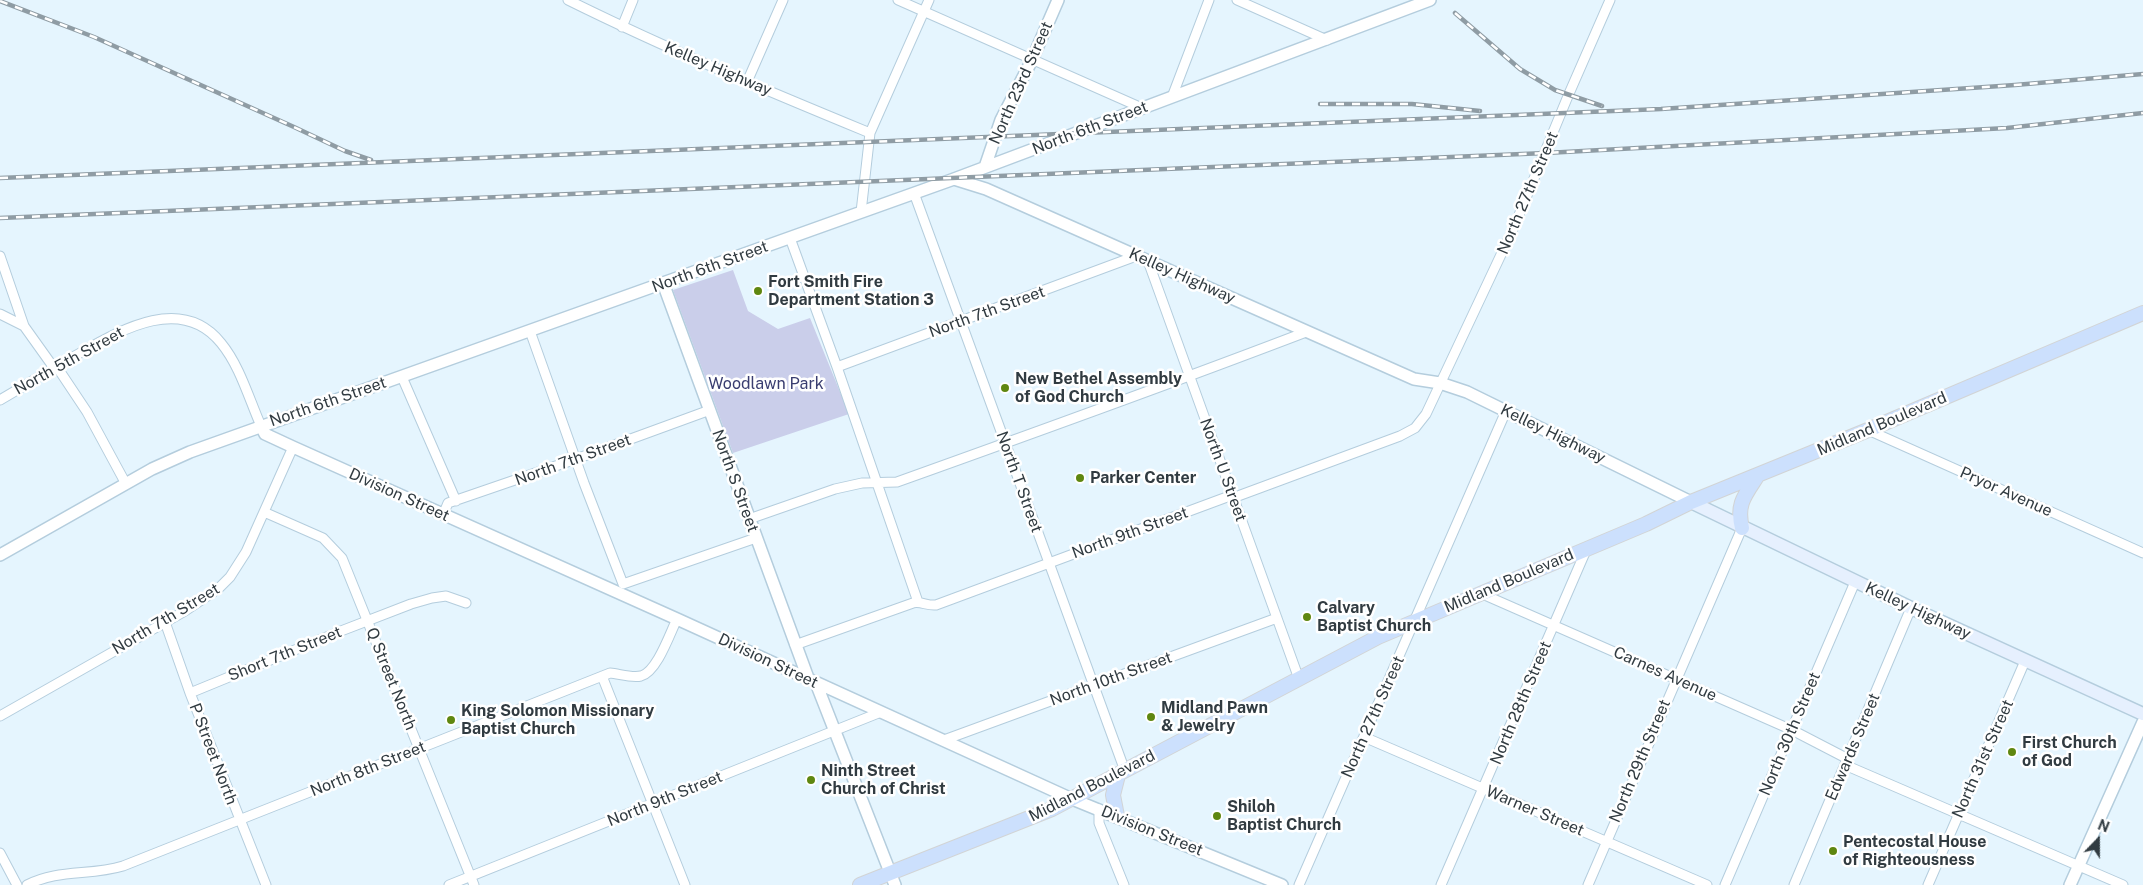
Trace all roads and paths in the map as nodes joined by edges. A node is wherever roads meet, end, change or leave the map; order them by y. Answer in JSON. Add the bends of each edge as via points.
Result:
{"nodes":[{"id":1,"x":568,"y":0,"type":"edge"},
{"id":2,"x":633,"y":0,"type":"edge"},
{"id":3,"x":783,"y":0,"type":"edge"},
{"id":4,"x":898,"y":0,"type":"edge"},
{"id":5,"x":929,"y":0,"type":"edge"},
{"id":6,"x":1058,"y":0,"type":"edge"},
{"id":7,"x":1209,"y":0,"type":"edge"},
{"id":8,"x":1237,"y":0,"type":"edge"},
{"id":9,"x":1430,"y":0,"type":"edge"},
{"id":10,"x":1610,"y":0,"type":"edge"},
{"id":11,"x":924,"y":11,"type":"junction"},
{"id":12,"x":622,"y":27,"type":"junction"},
{"id":13,"x":1327,"y":40,"type":"junction"},
{"id":14,"x":1032,"y":60,"type":"junction"},
{"id":15,"x":747,"y":82,"type":"junction"},
{"id":16,"x":1172,"y":97,"type":"junction"},
{"id":17,"x":1142,"y":108,"type":"junction"},
{"id":18,"x":870,"y":133,"type":"junction"},
{"id":19,"x":984,"y":167,"type":"junction"},
{"id":20,"x":954,"y":179,"type":"junction"},
{"id":21,"x":914,"y":193,"type":"junction"},
{"id":22,"x":861,"y":212,"type":"junction"},
{"id":23,"x":790,"y":238,"type":"junction"},
{"id":24,"x":0,"y":256,"type":"edge"},
{"id":25,"x":1136,"y":256,"type":"junction"},
{"id":26,"x":1148,"y":261,"type":"junction"},
{"id":27,"x":664,"y":283,"type":"junction"},
{"id":28,"x":2143,"y":313,"type":"edge"},
{"id":29,"x":0,"y":314,"type":"edge"},
{"id":30,"x":960,"y":321,"type":"junction"},
{"id":31,"x":24,"y":326,"type":"junction"},
{"id":32,"x":530,"y":331,"type":"junction"},
{"id":33,"x":1306,"y":332,"type":"junction"},
{"id":34,"x":56,"y":367,"type":"junction"},
{"id":35,"x":837,"y":367,"type":"junction"},
{"id":36,"x":1189,"y":376,"type":"junction"},
{"id":37,"x":402,"y":377,"type":"junction"},
{"id":38,"x":1440,"y":383,"type":"junction"},
{"id":39,"x":0,"y":400,"type":"edge"},
{"id":40,"x":710,"y":410,"type":"junction"},
{"id":41,"x":1506,"y":411,"type":"junction"},
{"id":42,"x":261,"y":426,"type":"junction"},
{"id":43,"x":1868,"y":430,"type":"junction"},
{"id":44,"x":1005,"y":443,"type":"junction"},
{"id":45,"x":294,"y":447,"type":"junction"},
{"id":46,"x":576,"y":459,"type":"junction"},
{"id":47,"x":1758,"y":475,"type":"junction"},
{"id":48,"x":876,"y":482,"type":"junction"},
{"id":49,"x":126,"y":484,"type":"junction"},
{"id":50,"x":1233,"y":496,"type":"junction"},
{"id":51,"x":456,"y":501,"type":"junction"},
{"id":52,"x":1691,"y":502,"type":"junction"},
{"id":53,"x":264,"y":512,"type":"junction"},
{"id":54,"x":443,"y":515,"type":"junction"},
{"id":55,"x":749,"y":519,"type":"junction"},
{"id":56,"x":1742,"y":528,"type":"junction"},
{"id":57,"x":756,"y":538,"type":"junction"},
{"id":58,"x":1587,"y":548,"type":"junction"},
{"id":59,"x":2143,"y":554,"type":"edge"},
{"id":60,"x":0,"y":555,"type":"edge"},
{"id":61,"x":1049,"y":563,"type":"junction"},
{"id":62,"x":1855,"y":582,"type":"junction"},
{"id":63,"x":621,"y":589,"type":"junction"},
{"id":64,"x":1480,"y":594,"type":"junction"},
{"id":65,"x":918,"y":602,"type":"junction"},
{"id":66,"x":466,"y":603,"type":"dead end"},
{"id":67,"x":1911,"y":608,"type":"junction"},
{"id":68,"x":677,"y":618,"type":"junction"},
{"id":69,"x":1277,"y":618,"type":"junction"},
{"id":70,"x":368,"y":620,"type":"junction"},
{"id":71,"x":166,"y":622,"type":"junction"},
{"id":72,"x":1414,"y":622,"type":"junction"},
{"id":73,"x":1554,"y":626,"type":"junction"},
{"id":74,"x":795,"y":645,"type":"junction"},
{"id":75,"x":2026,"y":661,"type":"junction"},
{"id":76,"x":602,"y":676,"type":"junction"},
{"id":77,"x":1299,"y":678,"type":"junction"},
{"id":78,"x":1676,"y":678,"type":"junction"},
{"id":79,"x":812,"y":681,"type":"junction"},
{"id":80,"x":1093,"y":686,"type":"junction"},
{"id":81,"x":190,"y":694,"type":"junction"},
{"id":82,"x":881,"y":712,"type":"junction"},
{"id":83,"x":2143,"y":714,"type":"edge"},
{"id":84,"x":0,"y":716,"type":"edge"},
{"id":85,"x":2143,"y":722,"type":"edge"},
{"id":86,"x":1792,"y":730,"type":"junction"},
{"id":87,"x":836,"y":731,"type":"junction"},
{"id":88,"x":1364,"y":737,"type":"junction"},
{"id":89,"x":944,"y":740,"type":"junction"},
{"id":90,"x":419,"y":748,"type":"junction"},
{"id":91,"x":1846,"y":762,"type":"junction"},
{"id":92,"x":1121,"y":773,"type":"junction"},
{"id":93,"x":1484,"y":789,"type":"junction"},
{"id":94,"x":1072,"y":799,"type":"junction"},
{"id":95,"x":653,"y":804,"type":"junction"},
{"id":96,"x":1099,"y":809,"type":"junction"},
{"id":97,"x":1959,"y":814,"type":"junction"},
{"id":98,"x":1117,"y":816,"type":"junction"},
{"id":99,"x":239,"y":820,"type":"junction"},
{"id":100,"x":1605,"y":842,"type":"junction"},
{"id":101,"x":0,"y":853,"type":"edge"},
{"id":102,"x":2078,"y":866,"type":"junction"},
{"id":103,"x":470,"y":876,"type":"junction"},
{"id":104,"x":893,"y":879,"type":"edge"},
{"id":105,"x":1275,"y":884,"type":"edge"},
{"id":106,"x":17,"y":885,"type":"edge"},
{"id":107,"x":27,"y":885,"type":"edge"},
{"id":108,"x":266,"y":885,"type":"edge"},
{"id":109,"x":448,"y":885,"type":"edge"},
{"id":110,"x":474,"y":885,"type":"edge"},
{"id":111,"x":686,"y":885,"type":"edge"},
{"id":112,"x":860,"y":885,"type":"edge"},
{"id":113,"x":1124,"y":885,"type":"edge"},
{"id":114,"x":1299,"y":885,"type":"edge"},
{"id":115,"x":1441,"y":885,"type":"edge"},
{"id":116,"x":1588,"y":885,"type":"edge"},
{"id":117,"x":1707,"y":885,"type":"edge"},
{"id":118,"x":1725,"y":885,"type":"edge"},
{"id":119,"x":1794,"y":885,"type":"edge"},
{"id":120,"x":1928,"y":885,"type":"edge"},
{"id":121,"x":2070,"y":885,"type":"edge"},
{"id":122,"x":2123,"y":885,"type":"edge"}],
"edges":[{"from":1,"to":12,"type":"street","name":"Kelley Highway"},
{"from":2,"to":12,"type":"street"},
{"from":3,"to":15,"type":"street"},
{"from":4,"to":11,"type":"street"},
{"from":5,"to":11,"type":"street"},
{"from":6,"to":14,"type":"street","name":"North 23rd Street"},
{"from":7,"to":16,"type":"street"},
{"from":8,"to":13,"type":"street"},
{"from":9,"to":13,"type":"street","name":"North 6th Street"},
{"from":10,"to":38,"type":"street","name":"North 27th Street","via":[[1514,227]]},
{"from":11,"to":14,"type":"street"},
{"from":11,"to":18,"type":"street"},
{"from":12,"to":15,"type":"street","name":"Kelley Highway"},
{"from":13,"to":16,"type":"street","name":"North 6th Street"},
{"from":14,"to":17,"type":"street"},
{"from":14,"to":19,"type":"street","name":"North 23rd Street","via":[[1001,120]]},
{"from":15,"to":18,"type":"street","name":"Kelley Highway"},
{"from":16,"to":17,"type":"street","name":"North 6th Street"},
{"from":17,"to":19,"type":"street","name":"North 6th Street"},
{"from":18,"to":22,"type":"street"},
{"from":19,"to":20,"type":"street","name":"North 6th Street"},
{"from":20,"to":21,"type":"street","name":"North 6th Street"},
{"from":20,"to":25,"type":"street","name":"Kelley Highway","via":[[986,189]]},
{"from":21,"to":22,"type":"street","name":"North 6th Street"},
{"from":21,"to":30,"type":"street","name":"North T Street"},
{"from":22,"to":23,"type":"street","name":"North 6th Street"},
{"from":23,"to":27,"type":"street","name":"North 6th Street"},
{"from":23,"to":35,"type":"street"},
{"from":24,"to":31,"type":"street"},
{"from":25,"to":26,"type":"street","name":"Kelley Highway"},
{"from":25,"to":30,"type":"street","name":"North 7th Street"},
{"from":26,"to":33,"type":"street","name":"Kelley Highway"},
{"from":26,"to":36,"type":"street","name":"North U Street"},
{"from":27,"to":32,"type":"street","name":"North 6th Street"},
{"from":27,"to":40,"type":"street","name":"North S Street"},
{"from":28,"to":43,"type":"main road","name":"Midland Boulevard"},
{"from":29,"to":31,"type":"street"},
{"from":30,"to":35,"type":"street","name":"North 7th Street"},
{"from":30,"to":44,"type":"street","name":"North T Street"},
{"from":31,"to":34,"type":"street"},
{"from":32,"to":37,"type":"street","name":"North 6th Street"},
{"from":32,"to":46,"type":"street"},
{"from":33,"to":36,"type":"street"},
{"from":33,"to":38,"type":"street","name":"Kelley Highway","via":[[1414,379]]},
{"from":34,"to":39,"type":"street","name":"North 5th Street"},
{"from":34,"to":42,"type":"street","name":"North 5th Street","via":[[138,324],[176,319],[198,325],[228,352]]},
{"from":34,"to":49,"type":"street","via":[[86,412]]},
{"from":35,"to":48,"type":"street"},
{"from":36,"to":44,"type":"street"},
{"from":36,"to":50,"type":"street","name":"North U Street"},
{"from":37,"to":42,"type":"street","name":"North 6th Street"},
{"from":37,"to":51,"type":"street"},
{"from":38,"to":41,"type":"street","name":"Kelley Highway"},
{"from":38,"to":50,"type":"street","name":"North 9th Street","via":[[1421,422],[1411,431]]},
{"from":40,"to":46,"type":"street","name":"North 7th Street"},
{"from":40,"to":55,"type":"street","name":"North S Street"},
{"from":41,"to":52,"type":"street","name":"Kelley Highway"},
{"from":41,"to":72,"type":"street","name":"North 27th Street"},
{"from":42,"to":45,"type":"street","name":"Division Street","via":[[265,434]]},
{"from":42,"to":49,"type":"street","name":"North 6th Street","via":[[172,459]]},
{"from":43,"to":47,"type":"main road","name":"Midland Boulevard"},
{"from":43,"to":59,"type":"street","name":"Pryor Avenue"},
{"from":44,"to":48,"type":"street","via":[[897,482]]},
{"from":44,"to":61,"type":"street","name":"North T Street"},
{"from":45,"to":53,"type":"street","name":"North 7th Street"},
{"from":45,"to":54,"type":"street","name":"Division Street"},
{"from":46,"to":51,"type":"street","name":"North 7th Street"},
{"from":46,"to":63,"type":"street"},
{"from":47,"to":52,"type":"main road","name":"Midland Boulevard"},
{"from":47,"to":56,"type":"main road","via":[[1740,504]]},
{"from":48,"to":55,"type":"street","via":[[862,482],[834,490]]},
{"from":48,"to":65,"type":"street"},
{"from":49,"to":60,"type":"street","name":"North 6th Street"},
{"from":50,"to":61,"type":"street","name":"North 9th Street"},
{"from":50,"to":69,"type":"street","name":"North U Street"},
{"from":51,"to":54,"type":"street","name":"North 7th Street","via":[[448,503]]},
{"from":52,"to":56,"type":"main road","name":"Kelley Highway"},
{"from":52,"to":58,"type":"main road","name":"Midland Boulevard"},
{"from":53,"to":70,"type":"street","name":"Q Street North","via":[[322,538],[340,554]]},
{"from":53,"to":71,"type":"street","name":"North 7th Street","via":[[246,552],[224,584]]},
{"from":54,"to":63,"type":"street","name":"Division Street"},
{"from":55,"to":57,"type":"street","name":"North S Street"},
{"from":56,"to":62,"type":"main road","name":"Kelley Highway"},
{"from":56,"to":78,"type":"street","name":"North 29th Street"},
{"from":57,"to":63,"type":"street"},
{"from":57,"to":74,"type":"street","name":"North S Street"},
{"from":58,"to":64,"type":"main road","name":"Midland Boulevard"},
{"from":58,"to":73,"type":"street","name":"North 28th Street"},
{"from":61,"to":65,"type":"street","name":"North 9th Street","via":[[936,605]]},
{"from":61,"to":80,"type":"street","name":"North T Street"},
{"from":62,"to":67,"type":"main road","name":"Kelley Highway"},
{"from":62,"to":86,"type":"street","name":"North 30th Street"},
{"from":63,"to":68,"type":"street","name":"Division Street"},
{"from":64,"to":72,"type":"main road","name":"Midland Boulevard"},
{"from":64,"to":73,"type":"street","name":"Carnes Avenue"},
{"from":65,"to":74,"type":"street","name":"North 9th Street"},
{"from":66,"to":70,"type":"street","name":"Short 7th Street","via":[[446,596],[432,598]]},
{"from":67,"to":75,"type":"main road","name":"Kelley Highway"},
{"from":67,"to":91,"type":"street","name":"Edwards Street"},
{"from":68,"to":76,"type":"street","name":"North 8th Street","via":[[657,661],[646,674],[634,677],[610,673]]},
{"from":68,"to":79,"type":"street","name":"Division Street"},
{"from":69,"to":77,"type":"street","name":"North U Street"},
{"from":69,"to":80,"type":"street","name":"North 10th Street"},
{"from":70,"to":81,"type":"street","name":"Short 7th Street"},
{"from":70,"to":90,"type":"street","name":"Q Street North"},
{"from":71,"to":81,"type":"street","name":"P Street North"},
{"from":71,"to":84,"type":"street","name":"North 7th Street"},
{"from":72,"to":77,"type":"main road","name":"Midland Boulevard"},
{"from":72,"to":88,"type":"street","name":"North 27th Street"},
{"from":73,"to":78,"type":"street","name":"Carnes Avenue"},
{"from":73,"to":93,"type":"street","name":"North 28th Street"},
{"from":74,"to":79,"type":"street","name":"North S Street"},
{"from":75,"to":83,"type":"main road","name":"Kelley Highway"},
{"from":75,"to":97,"type":"street","name":"North 31st Street"},
{"from":76,"to":90,"type":"street","name":"North 8th Street"},
{"from":76,"to":95,"type":"street"},
{"from":77,"to":92,"type":"main road","name":"Midland Boulevard"},
{"from":78,"to":86,"type":"street","name":"Carnes Avenue"},
{"from":78,"to":100,"type":"street","name":"North 29th Street"},
{"from":79,"to":82,"type":"street","name":"Division Street"},
{"from":79,"to":87,"type":"street","name":"North S Street"},
{"from":80,"to":89,"type":"street","name":"North 10th Street"},
{"from":80,"to":92,"type":"street","name":"North T Street"},
{"from":81,"to":99,"type":"street","name":"P Street North"},
{"from":82,"to":87,"type":"street","name":"North 9th Street"},
{"from":82,"to":89,"type":"street","name":"Division Street"},
{"from":85,"to":102,"type":"street"},
{"from":86,"to":91,"type":"street","name":"Carnes Avenue"},
{"from":86,"to":118,"type":"street","name":"North 30th Street"},
{"from":87,"to":95,"type":"street","name":"North 9th Street"},
{"from":87,"to":104,"type":"street","name":"North S Street"},
{"from":88,"to":93,"type":"street","name":"Warner Street"},
{"from":88,"to":114,"type":"street","name":"North 27th Street"},
{"from":89,"to":94,"type":"street","name":"Division Street"},
{"from":90,"to":99,"type":"street","name":"North 8th Street"},
{"from":90,"to":103,"type":"street","name":"Q Street North"},
{"from":91,"to":97,"type":"street","name":"Carnes Avenue"},
{"from":91,"to":119,"type":"street","name":"Edwards Street"},
{"from":92,"to":94,"type":"main road","name":"Midland Boulevard"},
{"from":92,"to":98,"type":"main road","via":[[1113,792]]},
{"from":93,"to":100,"type":"street","name":"Warner Street"},
{"from":93,"to":115,"type":"street","name":"North 28th Street"},
{"from":94,"to":96,"type":"street","name":"Division Street"},
{"from":94,"to":104,"type":"main road","name":"Midland Boulevard"},
{"from":95,"to":103,"type":"street","name":"North 9th Street"},
{"from":95,"to":111,"type":"street"},
{"from":96,"to":98,"type":"street","name":"Division Street"},
{"from":96,"to":113,"type":"street","via":[[1099,824]]},
{"from":97,"to":102,"type":"street","name":"Carnes Avenue"},
{"from":97,"to":120,"type":"street","name":"North 31st Street"},
{"from":98,"to":105,"type":"street","name":"Division Street"},
{"from":99,"to":107,"type":"street","name":"North 8th Street","via":[[117,868],[53,875]]},
{"from":99,"to":108,"type":"street","name":"P Street North"},
{"from":100,"to":116,"type":"street","name":"North 29th Street"},
{"from":100,"to":117,"type":"street","name":"Warner Street"},
{"from":101,"to":106,"type":"street"},
{"from":102,"to":121,"type":"street"},
{"from":102,"to":122,"type":"street","name":"Carnes Avenue"},
{"from":103,"to":109,"type":"street","name":"North 9th Street"},
{"from":103,"to":110,"type":"street","name":"Q Street North"},
{"from":104,"to":112,"type":"main road","name":"Midland Boulevard"}]}
